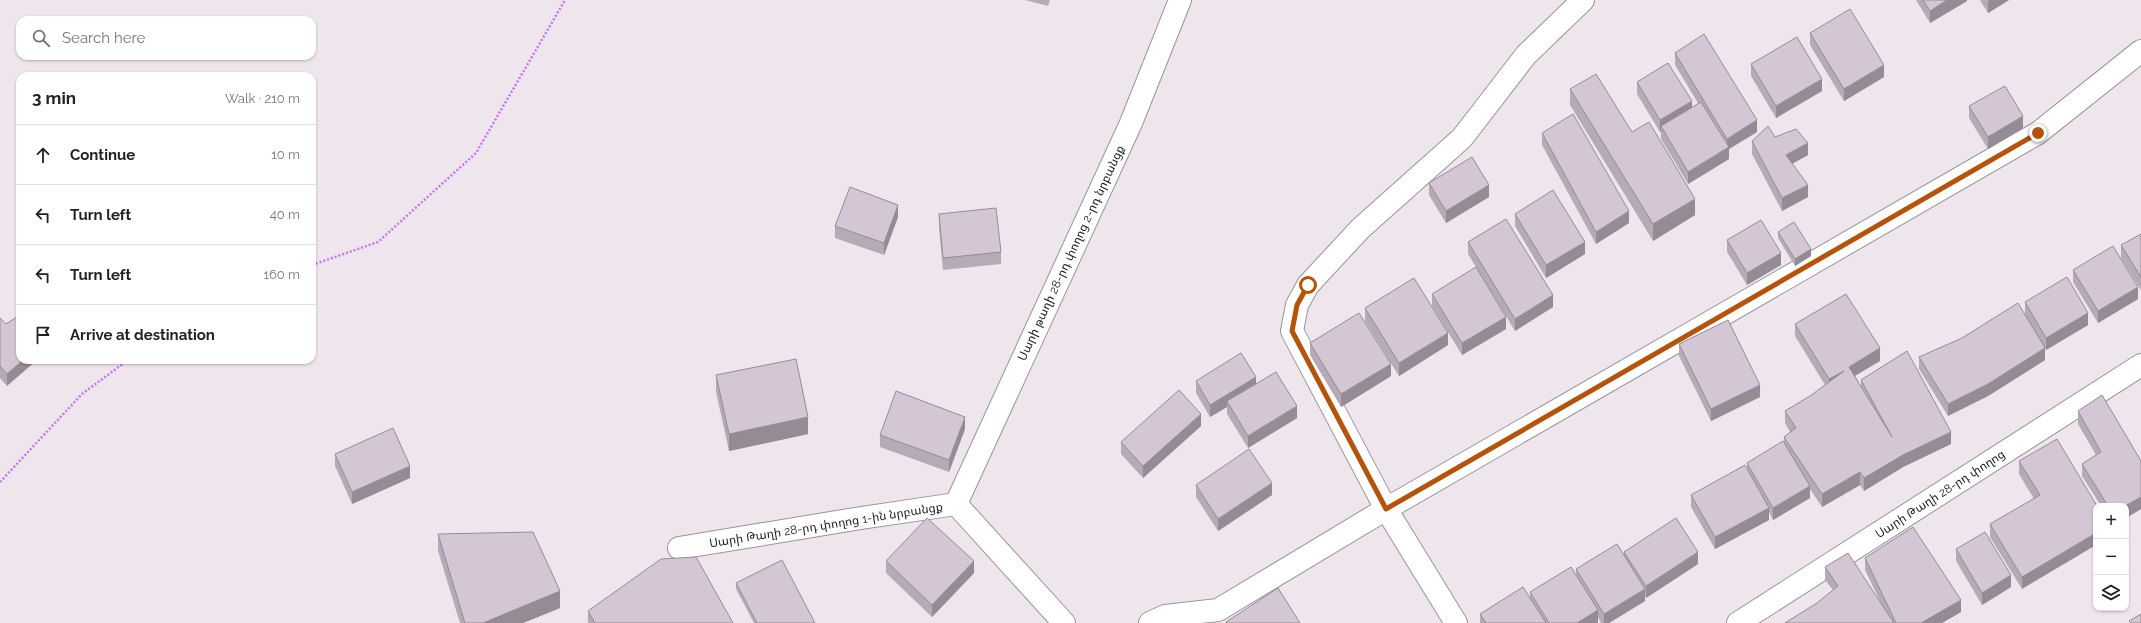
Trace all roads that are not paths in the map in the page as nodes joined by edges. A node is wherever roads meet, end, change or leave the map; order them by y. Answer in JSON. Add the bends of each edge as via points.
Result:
{"nodes":[{"id":1,"x":1180,"y":0,"type":"edge"},
{"id":2,"x":1583,"y":0,"type":"edge"},
{"id":3,"x":2141,"y":51,"type":"edge"},
{"id":4,"x":2141,"y":365,"type":"edge"},
{"id":5,"x":956,"y":504,"type":"junction"},
{"id":6,"x":1386,"y":509,"type":"junction"},
{"id":7,"x":679,"y":548,"type":"dead end"},
{"id":8,"x":1064,"y":623,"type":"edge"},
{"id":9,"x":1150,"y":623,"type":"edge"},
{"id":10,"x":1456,"y":623,"type":"edge"},
{"id":11,"x":1738,"y":623,"type":"edge"}],
"edges":[{"from":1,"to":5,"type":"street","name":"Սարի թաղի 28-րդ փողոց 2-րդ նրբանցք","via":[[1130,124]]},
{"from":2,"to":6,"type":"street","via":[[1526,55],[1462,138],[1362,228],[1308,285],[1297,305],[1292,331]]},
{"from":3,"to":6,"type":"street","via":[[2038,133]]},
{"from":4,"to":11,"type":"street","name":"Սարի Թաղի 28-րդ փողոց"},
{"from":5,"to":7,"type":"street","name":"Սարի Թաղի 28-րդ փողոց 1-ին նրբանցք"},
{"from":5,"to":8,"type":"street","name":"Սարի Թաղի 28-րդ փողոց 1-ին նրբանցք"},
{"from":6,"to":9,"type":"street","via":[[1218,610],[1165,616]]},
{"from":6,"to":10,"type":"street"}]}
